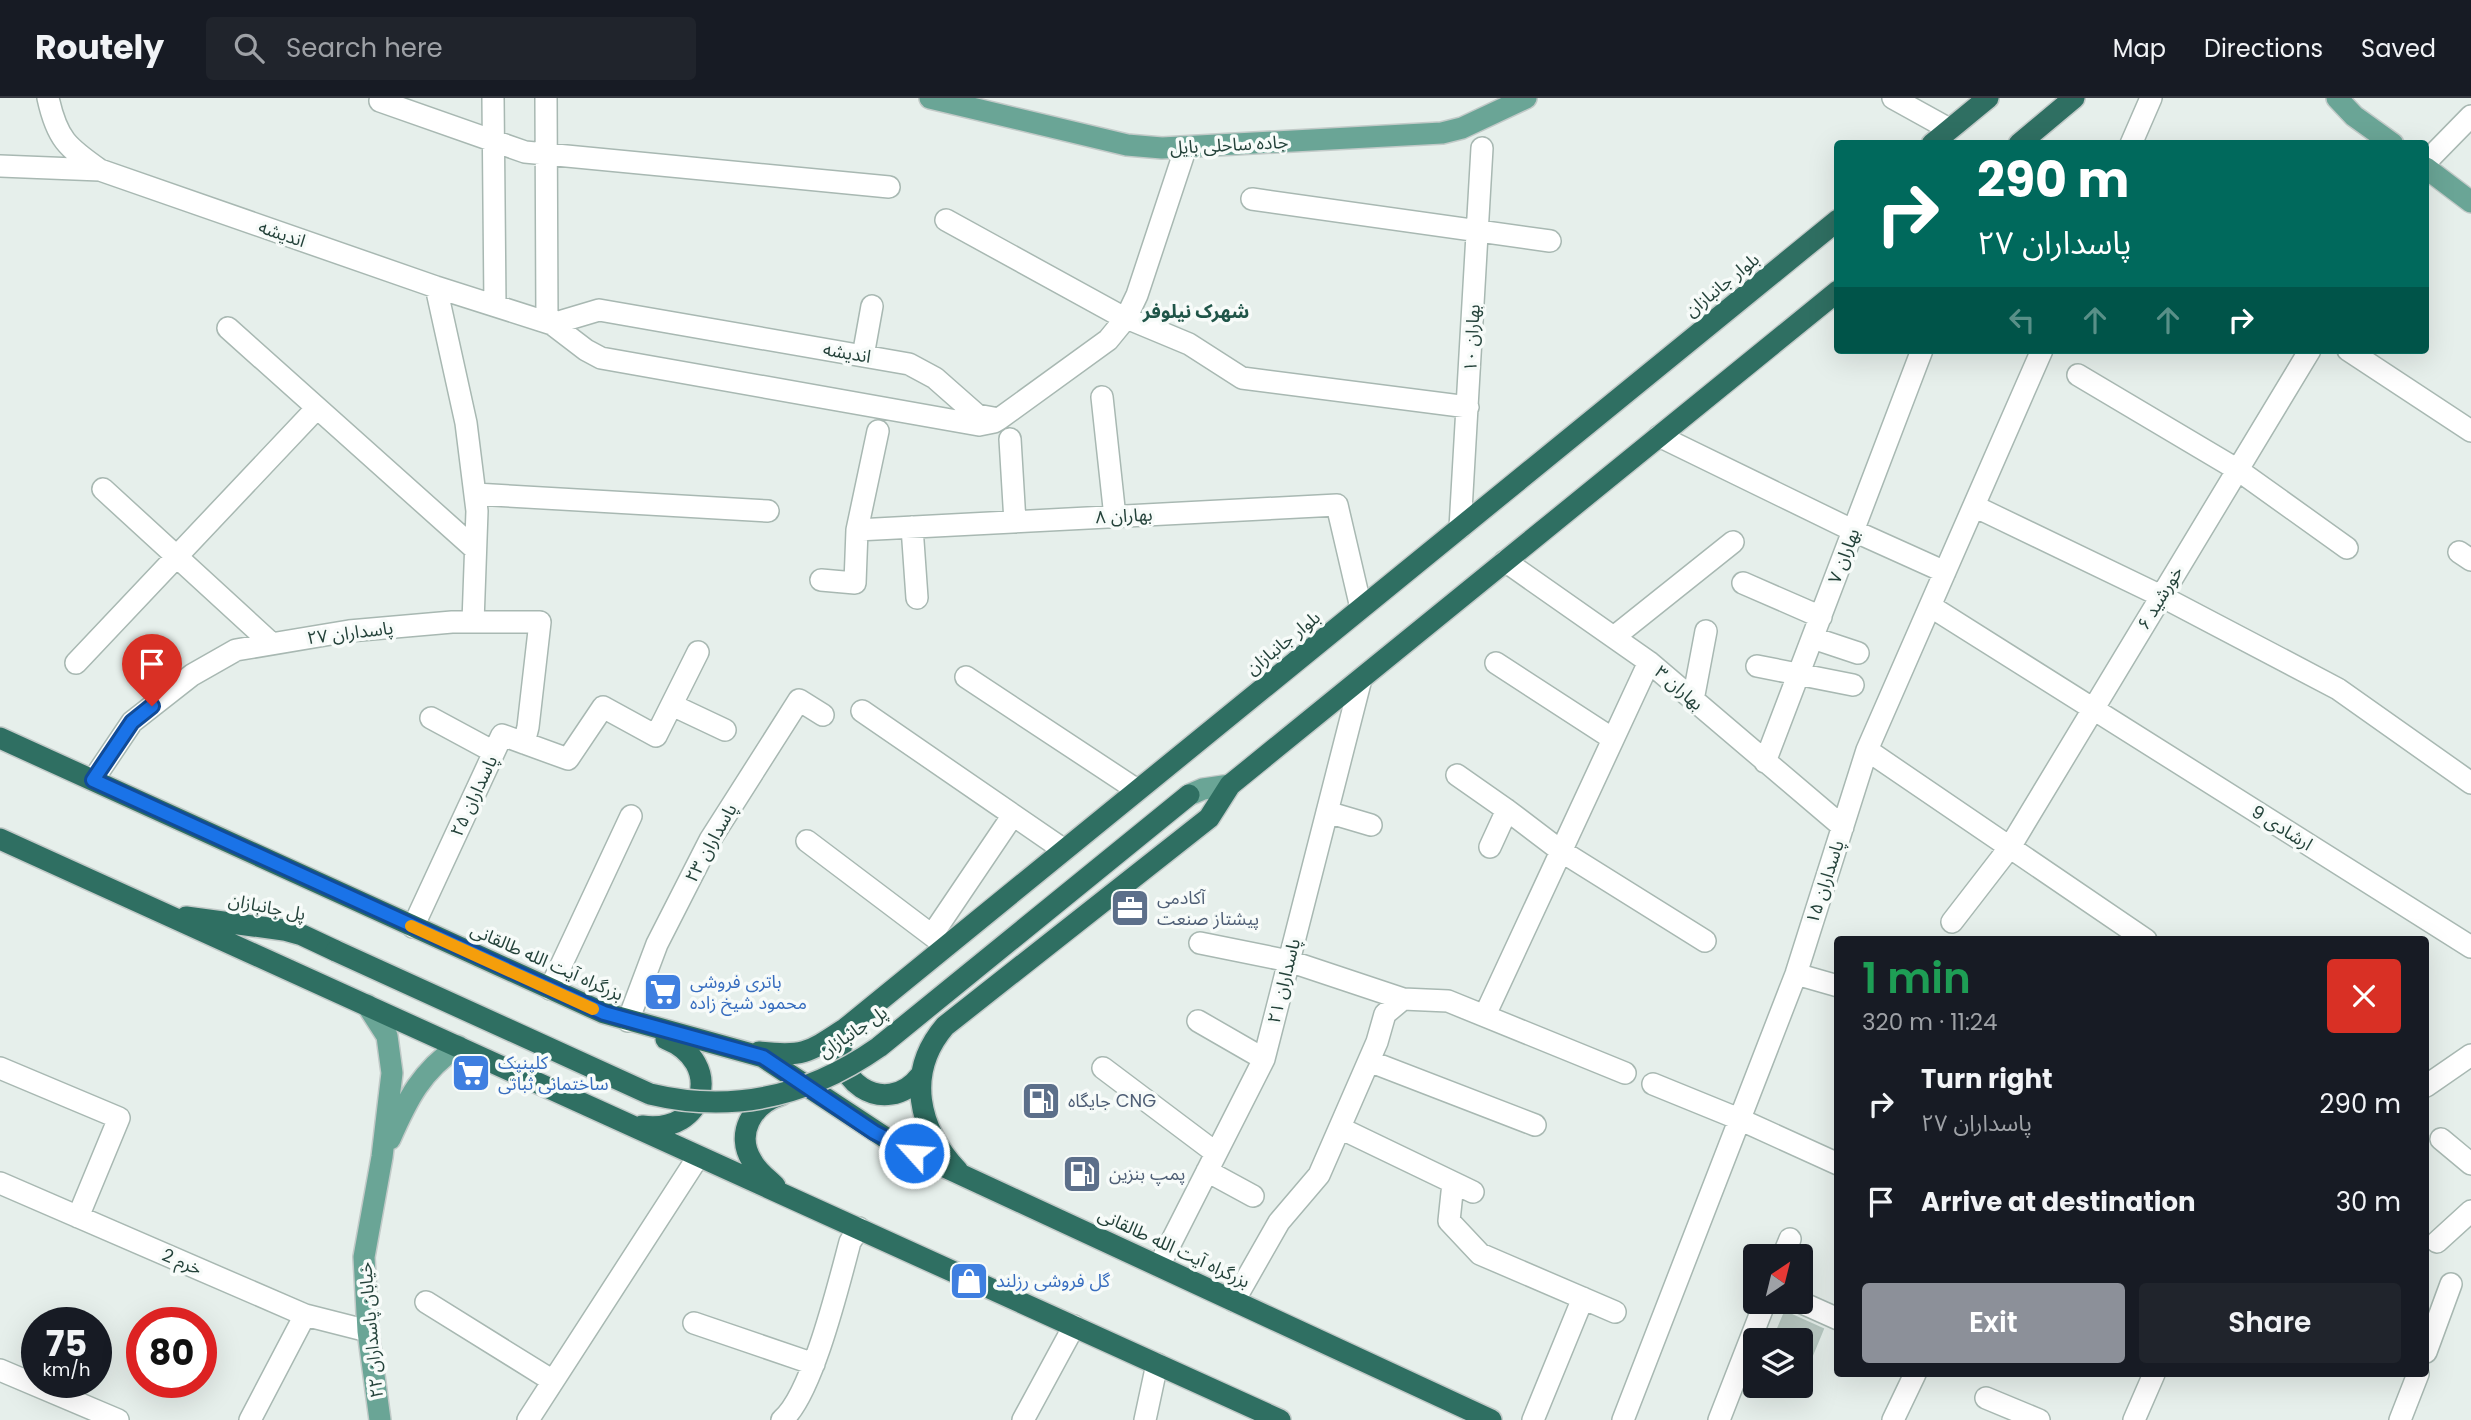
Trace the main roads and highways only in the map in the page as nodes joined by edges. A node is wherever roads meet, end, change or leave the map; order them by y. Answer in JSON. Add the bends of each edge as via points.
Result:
{"nodes":[{"id":1,"x":930,"y":98,"type":"edge"},
{"id":2,"x":1527,"y":98,"type":"edge"},
{"id":3,"x":1988,"y":98,"type":"edge"},
{"id":4,"x":2074,"y":98,"type":"edge"},
{"id":5,"x":2337,"y":98,"type":"edge"},
{"id":6,"x":1938,"y":115,"type":"edge"},
{"id":7,"x":1933,"y":140,"type":"edge"},
{"id":8,"x":2023,"y":140,"type":"edge"},
{"id":9,"x":2387,"y":140,"type":"edge"},
{"id":10,"x":2429,"y":170,"type":"edge"},
{"id":11,"x":2471,"y":202,"type":"edge"},
{"id":12,"x":1834,"y":223,"type":"edge"},
{"id":13,"x":1834,"y":294,"type":"edge"},
{"id":14,"x":0,"y":738,"type":"edge"},
{"id":15,"x":1230,"y":785,"type":"junction"},
{"id":16,"x":1189,"y":795,"type":"joint"},
{"id":17,"x":0,"y":839,"type":"edge"},
{"id":18,"x":167,"y":914,"type":"junction"},
{"id":19,"x":366,"y":1005,"type":"junction"},
{"id":20,"x":604,"y":1013,"type":"junction"},
{"id":21,"x":846,"y":1028,"type":"junction"},
{"id":22,"x":458,"y":1046,"type":"junction"},
{"id":23,"x":738,"y":1049,"type":"junction"},
{"id":24,"x":920,"y":1076,"type":"junction"},
{"id":25,"x":633,"y":1125,"type":"junction"},
{"id":26,"x":884,"y":1138,"type":"junction"},
{"id":27,"x":382,"y":1157,"type":"junction"},
{"id":28,"x":961,"y":1175,"type":"junction"},
{"id":29,"x":783,"y":1194,"type":"junction"},
{"id":30,"x":380,"y":1420,"type":"edge"},
{"id":31,"x":1280,"y":1420,"type":"edge"},
{"id":32,"x":1491,"y":1420,"type":"edge"}],
"edges":[{"from":1,"to":2,"type":"main road","name":"جاده ساحلی بایل","via":[[1145,147],[1442,133]]},
{"from":3,"to":6,"type":"highway"},
{"from":4,"to":8,"type":"highway"},
{"from":5,"to":9,"type":"main road"},
{"from":6,"to":7,"type":"highway"},
{"from":10,"to":11,"type":"main road"},
{"from":12,"to":21,"type":"highway","name":"بلوار جانبازان","via":[[1064,850],[939,940]]},
{"from":13,"to":15,"type":"highway"},
{"from":14,"to":20,"type":"highway","name":"بزرگراه آیت الله طالقانی"},
{"from":15,"to":16,"type":"main road"},
{"from":15,"to":24,"type":"highway","via":[[1209,818],[952,1020],[934,1040]]},
{"from":16,"to":18,"type":"highway","name":"پل جانبازان","bridge":true,"via":[[872,1052],[813,1084],[763,1098],[707,1103],[650,1094],[302,935]]},
{"from":17,"to":18,"type":"highway"},
{"from":18,"to":19,"type":"highway"},
{"from":19,"to":22,"type":"highway"},
{"from":19,"to":27,"type":"main road","name":"خیابان پاسداران ۲۲","via":[[387,1037],[392,1073]]},
{"from":20,"to":23,"type":"highway","name":"بزرگراه آیت الله طالقانی"},
{"from":20,"to":25,"type":"highway","via":[[683,1047],[701,1074],[695,1106],[680,1122],[660,1128]]},
{"from":21,"to":23,"type":"highway","name":"بلوار جانبازان","via":[[798,1054]]},
{"from":21,"to":24,"type":"highway","via":[[841,1037],[841,1059],[858,1086],[889,1094],[909,1087]]},
{"from":22,"to":25,"type":"highway"},
{"from":22,"to":27,"type":"main road","name":"خیابان پاسداران ۲۲","via":[[439,1060],[408,1097]]},
{"from":23,"to":26,"type":"highway","name":"بزرگراه آیت الله طالقانی","via":[[763,1057]]},
{"from":24,"to":28,"type":"highway","via":[[925,1118],[941,1150]]},
{"from":25,"to":29,"type":"highway"},
{"from":26,"to":28,"type":"highway","name":"بزرگراه آیت الله طالقانی"},
{"from":26,"to":29,"type":"highway","via":[[807,1097],[789,1094],[772,1098],[751,1116],[745,1142],[756,1167]]},
{"from":27,"to":30,"type":"main road","name":"خیابان پاسداران ۲۲","via":[[363,1257]]},
{"from":28,"to":32,"type":"highway","name":"بزرگراه آیت الله طالقانی"},
{"from":29,"to":31,"type":"highway"}]}
